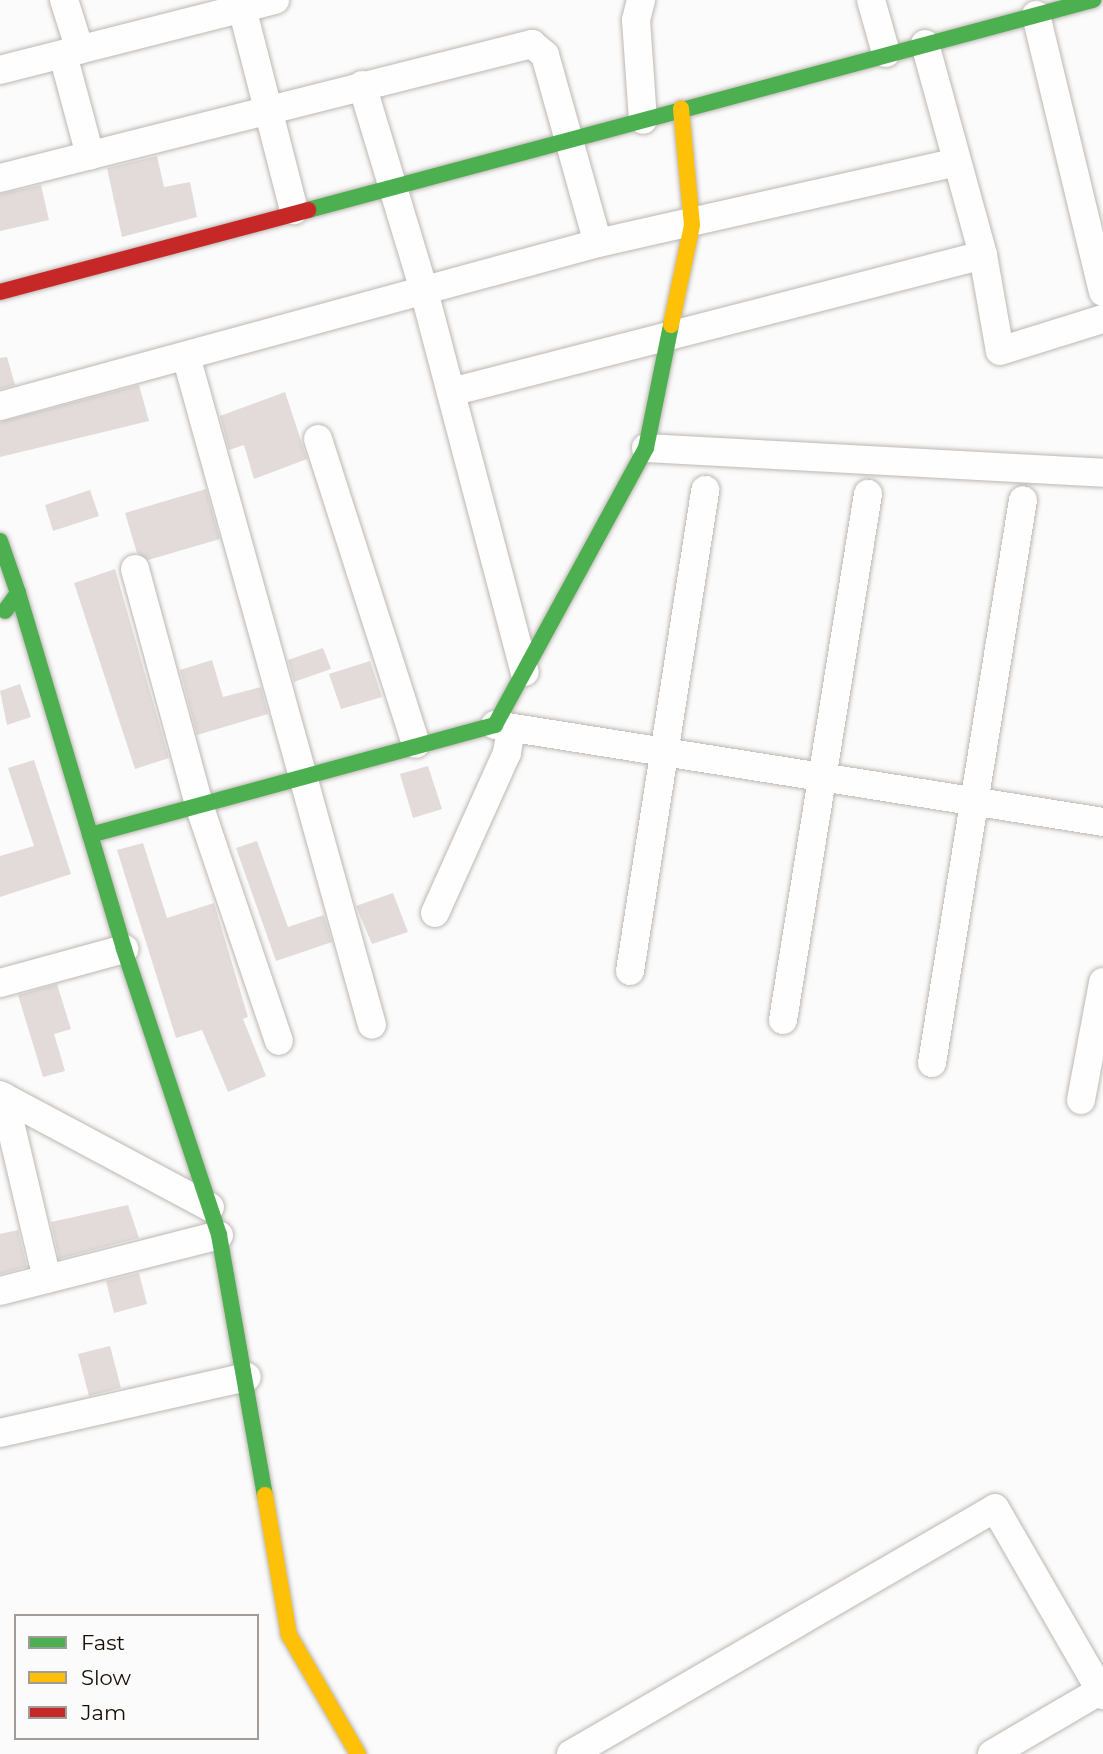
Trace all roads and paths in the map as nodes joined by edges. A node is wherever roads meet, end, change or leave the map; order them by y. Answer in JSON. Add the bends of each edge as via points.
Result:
{"nodes":[{"id":1,"x":64,"y":0,"type":"edge"},
{"id":2,"x":275,"y":0,"type":"edge"},
{"id":3,"x":641,"y":0,"type":"edge"},
{"id":4,"x":871,"y":0,"type":"edge"},
{"id":5,"x":1093,"y":0,"type":"edge"},
{"id":6,"x":241,"y":4,"type":"edge"},
{"id":7,"x":1036,"y":16,"type":"junction"},
{"id":8,"x":925,"y":44,"type":"junction"},
{"id":9,"x":72,"y":52,"type":"junction"},
{"id":10,"x":886,"y":53,"type":"junction"},
{"id":11,"x":0,"y":70,"type":"edge"},
{"id":12,"x":362,"y":85,"type":"junction"},
{"id":13,"x":681,"y":109,"type":"junction"},
{"id":14,"x":268,"y":110,"type":"junction"},
{"id":15,"x":643,"y":120,"type":"junction"},
{"id":16,"x":570,"y":141,"type":"junction"},
{"id":17,"x":90,"y":155,"type":"junction"},
{"id":18,"x":957,"y":162,"type":"junction"},
{"id":19,"x":0,"y":178,"type":"edge"},
{"id":20,"x":392,"y":188,"type":"junction"},
{"id":21,"x":294,"y":210,"type":"junction"},
{"id":22,"x":692,"y":225,"type":"junction"},
{"id":23,"x":598,"y":243,"type":"junction"},
{"id":24,"x":983,"y":255,"type":"junction"},
{"id":25,"x":424,"y":291,"type":"junction"},
{"id":26,"x":0,"y":292,"type":"edge"},
{"id":27,"x":1103,"y":292,"type":"edge"},
{"id":28,"x":1103,"y":319,"type":"edge"},
{"id":29,"x":668,"y":339,"type":"junction"},
{"id":30,"x":186,"y":356,"type":"junction"},
{"id":31,"x":451,"y":392,"type":"junction"},
{"id":32,"x":0,"y":407,"type":"edge"},
{"id":33,"x":318,"y":439,"type":"dead end"},
{"id":34,"x":646,"y":447,"type":"junction"},
{"id":35,"x":1103,"y":473,"type":"edge"},
{"id":36,"x":705,"y":491,"type":"dead end"},
{"id":37,"x":869,"y":495,"type":"dead end"},
{"id":38,"x":1023,"y":500,"type":"dead end"},
{"id":39,"x":0,"y":541,"type":"edge"},
{"id":40,"x":135,"y":569,"type":"dead end"},
{"id":41,"x":18,"y":593,"type":"junction"},
{"id":42,"x":0,"y":614,"type":"edge"},
{"id":43,"x":525,"y":672,"type":"junction"},
{"id":44,"x":503,"y":726,"type":"junction"},
{"id":45,"x":416,"y":744,"type":"junction"},
{"id":46,"x":661,"y":754,"type":"junction"},
{"id":47,"x":302,"y":776,"type":"junction"},
{"id":48,"x":820,"y":778,"type":"junction"},
{"id":49,"x":973,"y":802,"type":"junction"},
{"id":50,"x":199,"y":805,"type":"junction"},
{"id":51,"x":1103,"y":822,"type":"edge"},
{"id":52,"x":90,"y":835,"type":"junction"},
{"id":53,"x":435,"y":913,"type":"dead end"},
{"id":54,"x":124,"y":949,"type":"junction"},
{"id":55,"x":630,"y":971,"type":"dead end"},
{"id":56,"x":1103,"y":982,"type":"edge"},
{"id":57,"x":0,"y":983,"type":"edge"},
{"id":58,"x":783,"y":1020,"type":"dead end"},
{"id":59,"x":372,"y":1025,"type":"dead end"},
{"id":60,"x":279,"y":1041,"type":"dead end"},
{"id":61,"x":932,"y":1063,"type":"dead end"},
{"id":62,"x":2,"y":1096,"type":"edge"},
{"id":63,"x":1081,"y":1100,"type":"dead end"},
{"id":64,"x":210,"y":1207,"type":"junction"},
{"id":65,"x":219,"y":1235,"type":"junction"},
{"id":66,"x":47,"y":1279,"type":"junction"},
{"id":67,"x":0,"y":1291,"type":"edge"},
{"id":68,"x":247,"y":1377,"type":"junction"},
{"id":69,"x":0,"y":1433,"type":"edge"},
{"id":70,"x":1102,"y":1692,"type":"edge"},
{"id":71,"x":358,"y":1754,"type":"edge"},
{"id":72,"x":570,"y":1754,"type":"edge"},
{"id":73,"x":992,"y":1754,"type":"edge"}],
"edges":[{"from":1,"to":9,"type":"street"},
{"from":2,"to":6,"type":"street"},
{"from":3,"to":15,"type":"street","via":[[636,20]]},
{"from":4,"to":10,"type":"street"},
{"from":5,"to":7,"type":"street"},
{"from":6,"to":9,"type":"street"},
{"from":6,"to":14,"type":"street"},
{"from":7,"to":8,"type":"street"},
{"from":7,"to":27,"type":"street"},
{"from":8,"to":10,"type":"street"},
{"from":8,"to":18,"type":"street"},
{"from":9,"to":11,"type":"street"},
{"from":9,"to":17,"type":"street"},
{"from":10,"to":13,"type":"street"},
{"from":12,"to":14,"type":"street"},
{"from":12,"to":16,"type":"street","via":[[532,44],[545,55]]},
{"from":12,"to":20,"type":"street"},
{"from":13,"to":15,"type":"street"},
{"from":13,"to":22,"type":"street"},
{"from":14,"to":17,"type":"street"},
{"from":14,"to":21,"type":"street"},
{"from":15,"to":16,"type":"street"},
{"from":16,"to":20,"type":"street"},
{"from":16,"to":23,"type":"street"},
{"from":17,"to":19,"type":"street"},
{"from":18,"to":22,"type":"street"},
{"from":18,"to":24,"type":"street"},
{"from":20,"to":21,"type":"street"},
{"from":20,"to":25,"type":"street"},
{"from":21,"to":26,"type":"street"},
{"from":22,"to":23,"type":"street"},
{"from":22,"to":29,"type":"street"},
{"from":23,"to":25,"type":"street"},
{"from":24,"to":28,"type":"street","via":[[1000,351]]},
{"from":24,"to":29,"type":"street"},
{"from":25,"to":30,"type":"street"},
{"from":25,"to":31,"type":"street"},
{"from":29,"to":31,"type":"street"},
{"from":29,"to":34,"type":"street"},
{"from":30,"to":32,"type":"street"},
{"from":30,"to":47,"type":"street"},
{"from":31,"to":43,"type":"street"},
{"from":33,"to":45,"type":"street"},
{"from":34,"to":35,"type":"street"},
{"from":34,"to":43,"type":"street"},
{"from":36,"to":46,"type":"street"},
{"from":37,"to":48,"type":"street"},
{"from":38,"to":49,"type":"street"},
{"from":39,"to":41,"type":"street"},
{"from":40,"to":50,"type":"street"},
{"from":41,"to":42,"type":"street"},
{"from":41,"to":52,"type":"street"},
{"from":43,"to":44,"type":"street"},
{"from":44,"to":45,"type":"street"},
{"from":44,"to":46,"type":"street"},
{"from":44,"to":53,"type":"street","via":[[507,753]]},
{"from":45,"to":47,"type":"street"},
{"from":46,"to":48,"type":"street"},
{"from":46,"to":55,"type":"street"},
{"from":47,"to":50,"type":"street"},
{"from":47,"to":59,"type":"street"},
{"from":48,"to":49,"type":"street"},
{"from":48,"to":58,"type":"street"},
{"from":49,"to":51,"type":"street"},
{"from":49,"to":61,"type":"street"},
{"from":50,"to":52,"type":"street"},
{"from":50,"to":60,"type":"street"},
{"from":52,"to":54,"type":"street"},
{"from":54,"to":57,"type":"street"},
{"from":54,"to":64,"type":"street"},
{"from":56,"to":63,"type":"street"},
{"from":62,"to":64,"type":"street"},
{"from":62,"to":66,"type":"street"},
{"from":64,"to":65,"type":"street"},
{"from":65,"to":66,"type":"street"},
{"from":65,"to":68,"type":"street"},
{"from":66,"to":67,"type":"street"},
{"from":68,"to":69,"type":"street"},
{"from":68,"to":71,"type":"street","via":[[289,1634]]},
{"from":70,"to":72,"type":"street","via":[[995,1508]]},
{"from":70,"to":73,"type":"street"}]}
